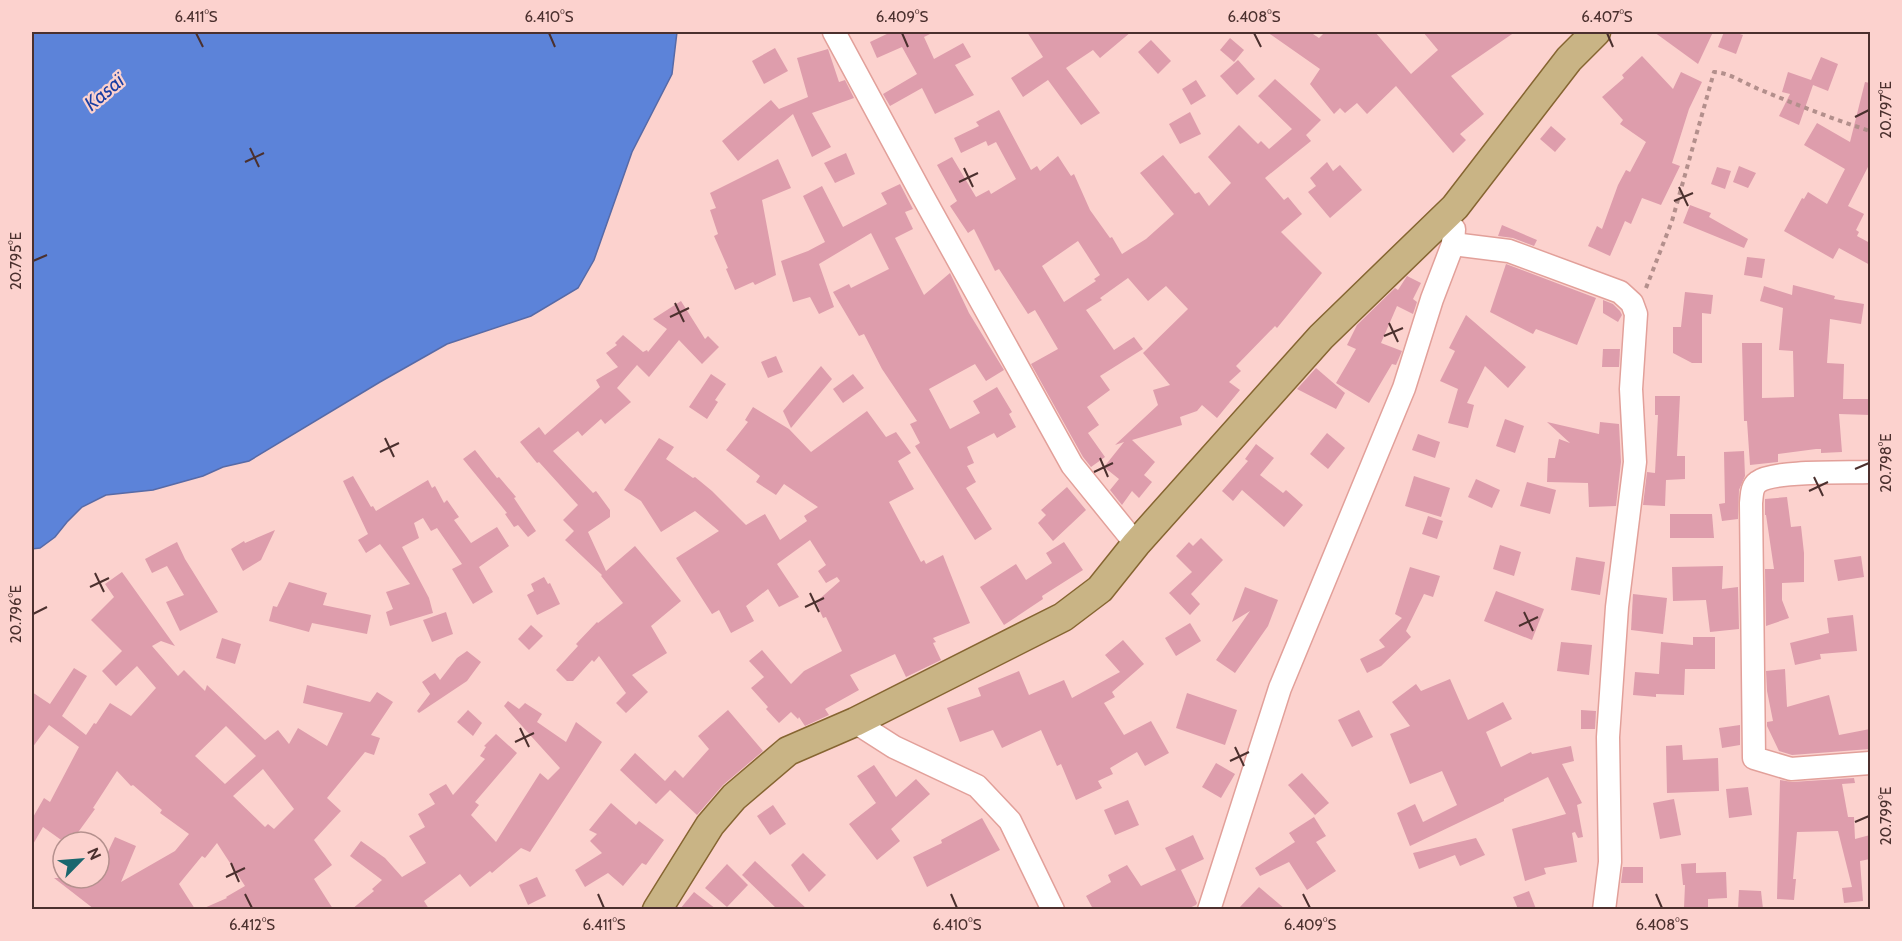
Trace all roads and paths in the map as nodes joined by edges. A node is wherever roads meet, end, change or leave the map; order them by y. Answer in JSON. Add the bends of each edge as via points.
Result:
{"nodes":[{"id":1,"x":834,"y":32,"type":"edge"},
{"id":2,"x":1596,"y":32,"type":"edge"},
{"id":3,"x":1870,"y":131,"type":"edge"},
{"id":4,"x":1455,"y":207,"type":"junction"},
{"id":5,"x":1453,"y":244,"type":"junction"},
{"id":6,"x":1636,"y":314,"type":"junction"},
{"id":7,"x":1870,"y":472,"type":"edge"},
{"id":8,"x":1136,"y":543,"type":"junction"},
{"id":9,"x":855,"y":722,"type":"junction"},
{"id":10,"x":1870,"y":763,"type":"edge"},
{"id":11,"x":657,"y":909,"type":"edge"},
{"id":12,"x":1053,"y":909,"type":"edge"},
{"id":13,"x":1209,"y":909,"type":"edge"},
{"id":14,"x":1604,"y":909,"type":"edge"}],
"edges":[{"from":1,"to":8,"type":"street","via":[[1072,465]]},
{"from":2,"to":4,"type":"main road","via":[[1569,59]]},
{"from":3,"to":6,"type":"path","via":[[1714,72],[1672,221]]},
{"from":4,"to":5,"type":"street"},
{"from":4,"to":8,"type":"main road","via":[[1321,337]]},
{"from":5,"to":6,"type":"street","via":[[1509,251],[1620,292],[1632,303]]},
{"from":5,"to":13,"type":"street","via":[[1404,388],[1280,688]]},
{"from":6,"to":14,"type":"street","via":[[1631,390],[1635,462],[1617,607],[1608,737],[1610,862]]},
{"from":7,"to":10,"type":"street","via":[[1783,475],[1760,480],[1753,487],[1751,503],[1754,758],[1791,769]]},
{"from":8,"to":9,"type":"main road","via":[[1100,589],[1063,617]]},
{"from":9,"to":11,"type":"main road","via":[[788,751],[734,797],[710,825]]},
{"from":9,"to":12,"type":"street","via":[[894,747],[978,786],[1010,821]]}]}
